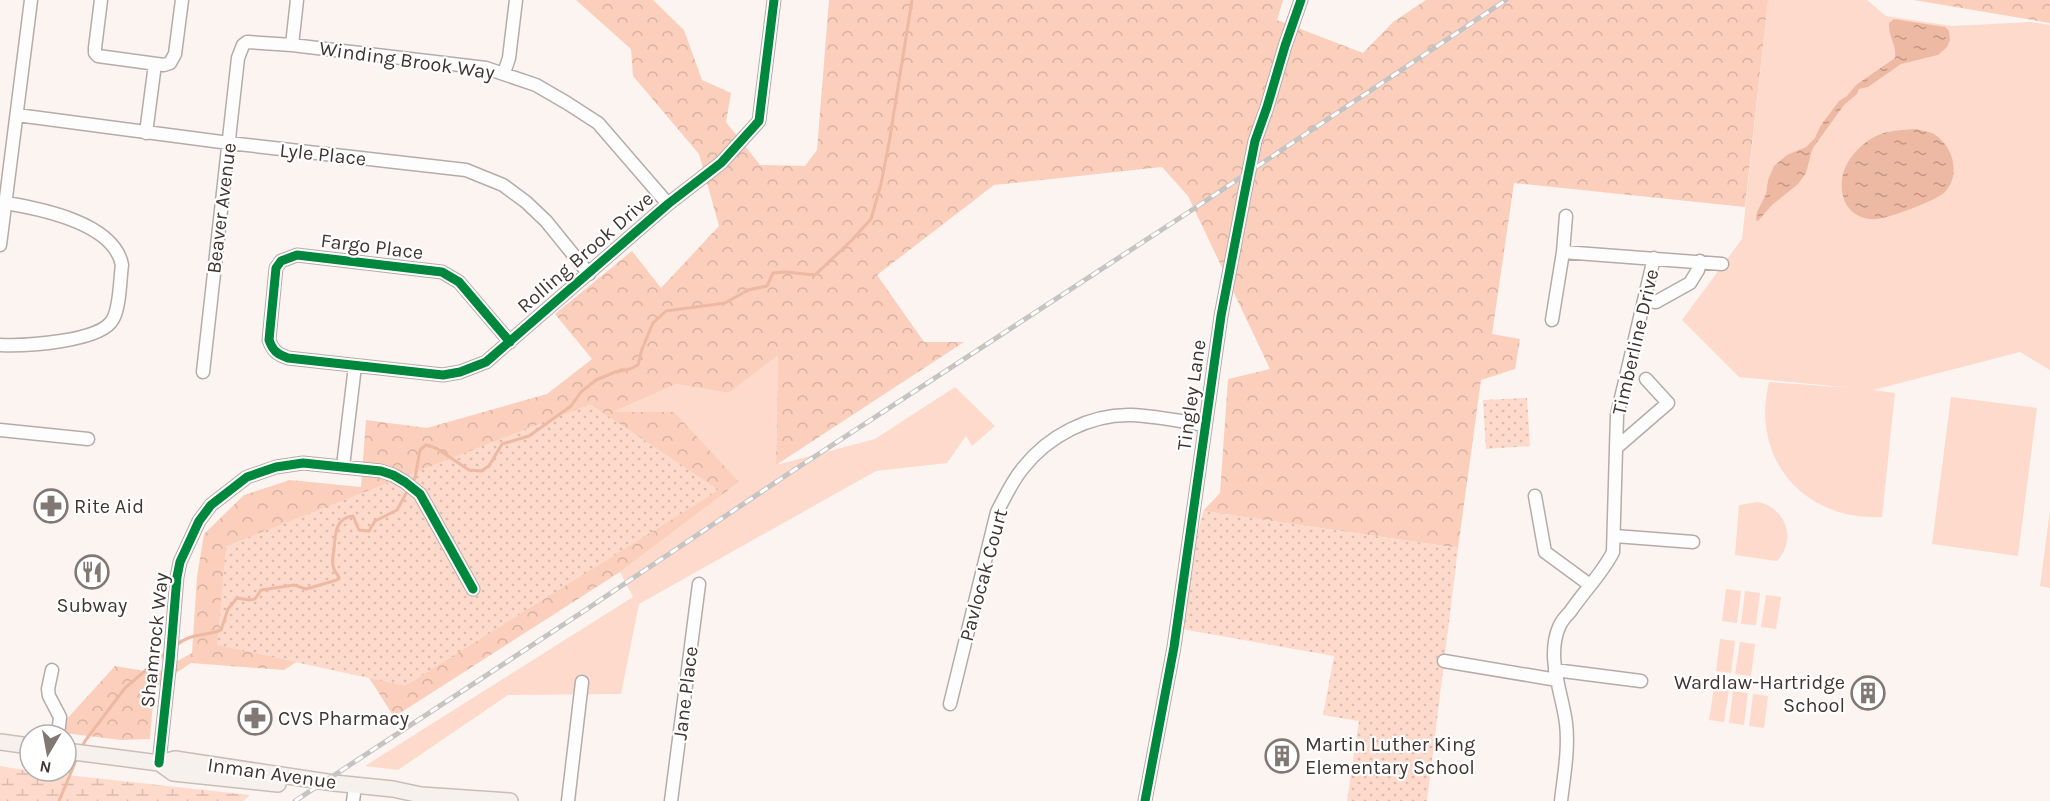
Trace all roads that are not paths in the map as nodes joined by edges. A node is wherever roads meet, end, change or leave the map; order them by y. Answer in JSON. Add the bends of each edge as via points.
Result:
{"nodes":[{"id":1,"x":31,"y":0,"type":"edge"},
{"id":2,"x":101,"y":0,"type":"edge"},
{"id":3,"x":182,"y":0,"type":"edge"},
{"id":4,"x":297,"y":0,"type":"edge"},
{"id":5,"x":516,"y":0,"type":"edge"},
{"id":6,"x":774,"y":0,"type":"edge"},
{"id":7,"x":1300,"y":0,"type":"edge"},
{"id":8,"x":243,"y":45,"type":"joint"},
{"id":9,"x":292,"y":45,"type":"junction"},
{"id":10,"x":155,"y":64,"type":"junction"},
{"id":11,"x":504,"y":73,"type":"junction"},
{"id":12,"x":17,"y":115,"type":"junction"},
{"id":13,"x":146,"y":133,"type":"junction"},
{"id":14,"x":229,"y":143,"type":"junction"},
{"id":15,"x":6,"y":203,"type":"junction"},
{"id":16,"x":668,"y":204,"type":"junction"},
{"id":17,"x":1566,"y":216,"type":"dead end"},
{"id":18,"x":0,"y":246,"type":"edge"},
{"id":19,"x":1563,"y":252,"type":"junction"},
{"id":20,"x":1654,"y":258,"type":"junction"},
{"id":21,"x":1700,"y":261,"type":"junction"},
{"id":22,"x":1722,"y":264,"type":"dead end"},
{"id":23,"x":588,"y":274,"type":"junction"},
{"id":24,"x":1644,"y":300,"type":"junction"},
{"id":25,"x":1552,"y":320,"type":"dead end"},
{"id":26,"x":269,"y":340,"type":"joint"},
{"id":27,"x":510,"y":342,"type":"junction"},
{"id":28,"x":0,"y":345,"type":"edge"},
{"id":29,"x":355,"y":366,"type":"junction"},
{"id":30,"x":202,"y":372,"type":"dead end"},
{"id":31,"x":1646,"y":379,"type":"dead end"},
{"id":32,"x":1204,"y":424,"type":"junction"},
{"id":33,"x":0,"y":430,"type":"edge"},
{"id":34,"x":88,"y":439,"type":"dead end"},
{"id":35,"x":1616,"y":448,"type":"junction"},
{"id":36,"x":343,"y":466,"type":"junction"},
{"id":37,"x":1534,"y":496,"type":"dead end"},
{"id":38,"x":1615,"y":536,"type":"junction"},
{"id":39,"x":1693,"y":542,"type":"dead end"},
{"id":40,"x":699,"y":584,"type":"dead end"},
{"id":41,"x":1590,"y":585,"type":"junction"},
{"id":42,"x":473,"y":589,"type":"dead end"},
{"id":43,"x":1444,"y":661,"type":"dead end"},
{"id":44,"x":52,"y":670,"type":"dead end"},
{"id":45,"x":1556,"y":675,"type":"junction"},
{"id":46,"x":1641,"y":681,"type":"dead end"},
{"id":47,"x":582,"y":682,"type":"dead end"},
{"id":48,"x":950,"y":704,"type":"dead end"},
{"id":49,"x":59,"y":723,"type":"edge"},
{"id":50,"x":0,"y":742,"type":"edge"},
{"id":51,"x":18,"y":744,"type":"edge"},
{"id":52,"x":78,"y":752,"type":"edge"},
{"id":53,"x":159,"y":763,"type":"junction"},
{"id":54,"x":421,"y":795,"type":"junction"},
{"id":55,"x":354,"y":798,"type":"edge"},
{"id":56,"x":510,"y":801,"type":"edge"},
{"id":57,"x":568,"y":801,"type":"edge"},
{"id":58,"x":671,"y":801,"type":"edge"},
{"id":59,"x":1145,"y":801,"type":"edge"},
{"id":60,"x":1560,"y":801,"type":"edge"}],
"edges":[{"from":1,"to":12,"type":"street"},
{"from":2,"to":10,"type":"street","via":[[95,53]]},
{"from":3,"to":10,"type":"street","via":[[174,58],[170,63]]},
{"from":4,"to":9,"type":"street"},
{"from":5,"to":11,"type":"street"},
{"from":6,"to":16,"type":"street","name":"Rolling Brook Drive","via":[[759,121],[721,163]]},
{"from":7,"to":32,"type":"street","name":"Tingley Lane","via":[[1255,141]]},
{"from":8,"to":9,"type":"street","name":"Winding Brook Way","via":[[252,41]]},
{"from":8,"to":14,"type":"street","name":"Beaver Avenue","via":[[238,58]]},
{"from":9,"to":11,"type":"street","name":"Winding Brook Way"},
{"from":10,"to":13,"type":"street"},
{"from":11,"to":16,"type":"street","name":"Winding Brook Way","via":[[536,85],[598,123]]},
{"from":12,"to":13,"type":"street","name":"Lyle Place"},
{"from":12,"to":15,"type":"street"},
{"from":13,"to":14,"type":"street","name":"Lyle Place"},
{"from":14,"to":23,"type":"street","name":"Lyle Place","via":[[466,170],[503,185],[526,202]]},
{"from":14,"to":30,"type":"street","name":"Beaver Avenue"},
{"from":15,"to":18,"type":"street"},
{"from":15,"to":28,"type":"street","via":[[37,208],[84,225],[114,246],[122,265],[115,316],[107,328],[31,346]]},
{"from":16,"to":23,"type":"street","name":"Rolling Brook Drive"},
{"from":17,"to":19,"type":"street"},
{"from":19,"to":20,"type":"street"},
{"from":19,"to":25,"type":"street"},
{"from":20,"to":21,"type":"street"},
{"from":20,"to":24,"type":"street","name":"Timberline Drive"},
{"from":21,"to":22,"type":"street"},
{"from":21,"to":24,"type":"street","via":[[1690,283],[1656,302]]},
{"from":23,"to":27,"type":"street","name":"Rolling Brook Drive"},
{"from":24,"to":35,"type":"street","name":"Timberline Drive","via":[[1617,415]]},
{"from":26,"to":27,"type":"street","name":"Fargo Place","via":[[276,268],[281,261],[297,255],[442,272],[459,282]]},
{"from":26,"to":29,"type":"street","name":"Rolling Brook Drive","via":[[278,355]]},
{"from":27,"to":29,"type":"street","name":"Rolling Brook Drive","via":[[486,362],[443,375]]},
{"from":29,"to":36,"type":"street"},
{"from":31,"to":35,"type":"street","via":[[1668,403]]},
{"from":32,"to":48,"type":"street","name":"Pavlocak Court","via":[[1128,415],[1084,423],[1048,443],[1023,467],[998,512]]},
{"from":32,"to":59,"type":"street","name":"Tingley Lane","via":[[1174,646]]},
{"from":33,"to":34,"type":"street"},
{"from":35,"to":38,"type":"street","name":"Timberline Drive"},
{"from":36,"to":42,"type":"street","name":"Shamrock Way","via":[[381,471],[420,494]]},
{"from":36,"to":53,"type":"street","name":"Shamrock Way","via":[[276,466],[247,477],[211,505],[199,521],[177,577]]},
{"from":37,"to":41,"type":"street","via":[[1545,552]]},
{"from":38,"to":39,"type":"street"},
{"from":38,"to":41,"type":"street","name":"Timberline Drive","via":[[1606,567]]},
{"from":40,"to":58,"type":"street","name":"Jane Place"},
{"from":41,"to":45,"type":"street","name":"Timberline Drive","via":[[1559,627]]},
{"from":43,"to":45,"type":"street"},
{"from":44,"to":49,"type":"street","via":[[49,696]]},
{"from":45,"to":46,"type":"street"},
{"from":45,"to":60,"type":"street","name":"Timberline Drive","via":[[1566,723],[1567,754]]},
{"from":47,"to":57,"type":"street"},
{"from":50,"to":51,"type":"main road"},
{"from":52,"to":53,"type":"main road","name":"Inman Avenue"},
{"from":53,"to":54,"type":"main road","name":"Inman Avenue","via":[[175,759]]},
{"from":53,"to":55,"type":"main road","name":"Inman Avenue","via":[[173,773]]},
{"from":54,"to":55,"type":"main road","name":"Inman Avenue"},
{"from":54,"to":56,"type":"main road","name":"Inman Avenue"}]}
